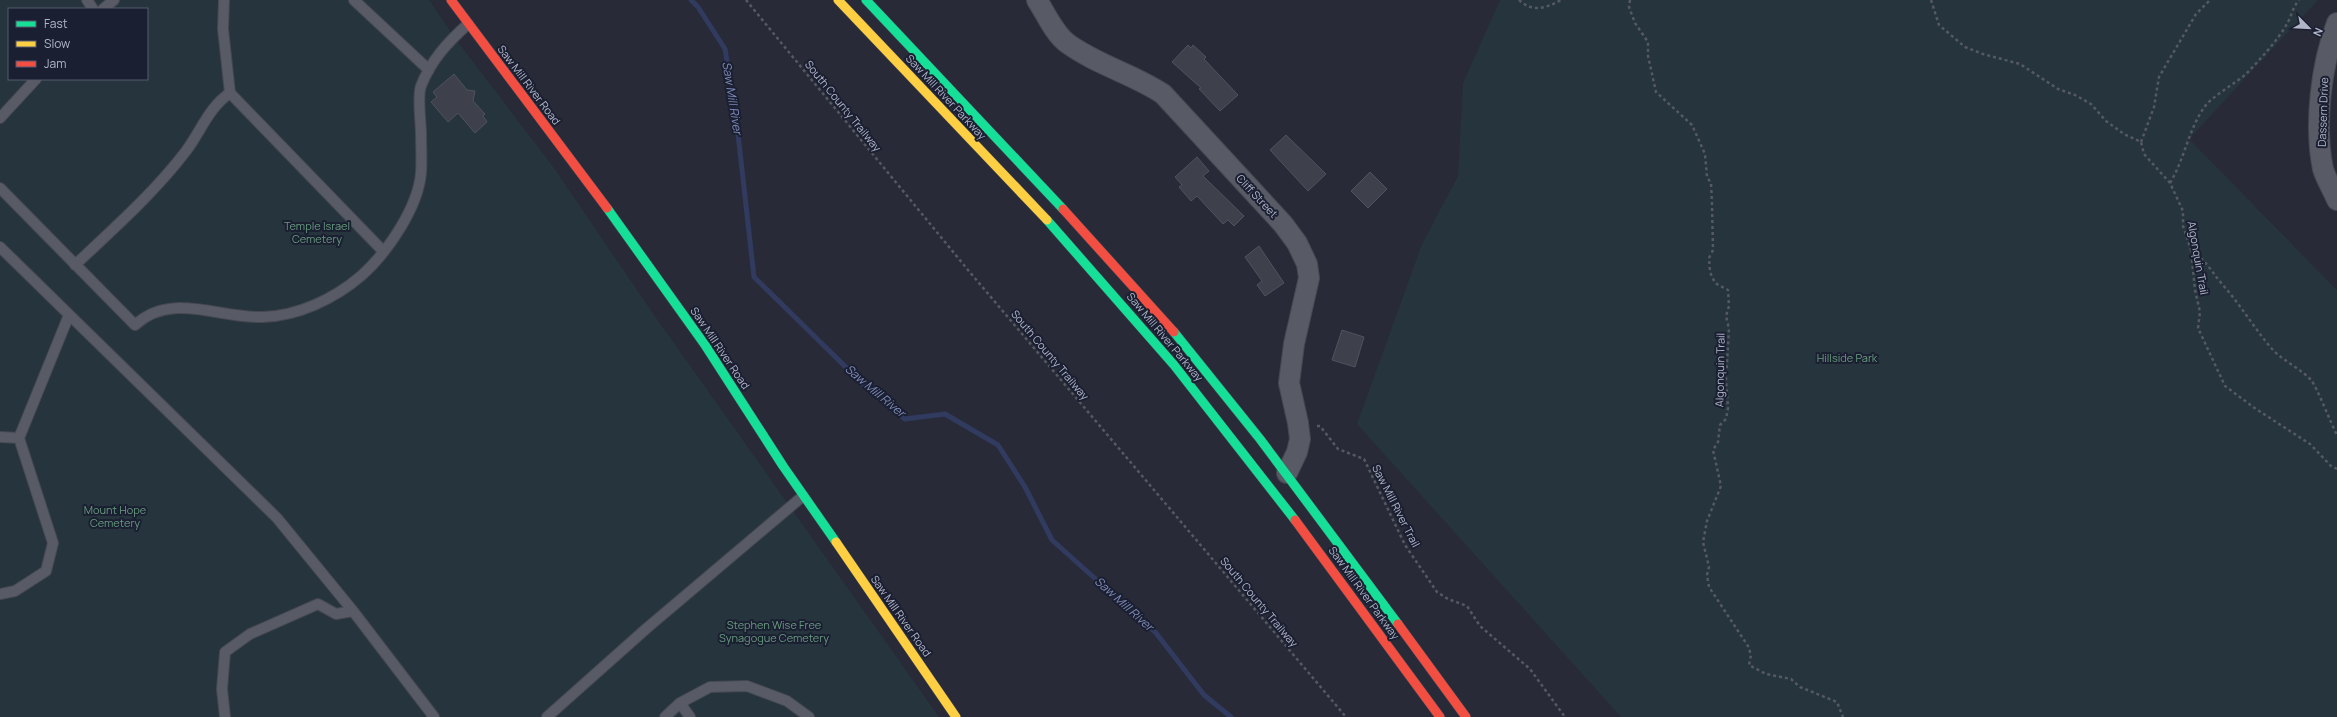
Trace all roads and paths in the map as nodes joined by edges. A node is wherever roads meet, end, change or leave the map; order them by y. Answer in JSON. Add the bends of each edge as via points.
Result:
{"nodes":[{"id":1,"x":114,"y":0,"type":"edge"},
{"id":2,"x":224,"y":0,"type":"edge"},
{"id":3,"x":354,"y":0,"type":"edge"},
{"id":4,"x":451,"y":0,"type":"edge"},
{"id":5,"x":746,"y":0,"type":"edge"},
{"id":6,"x":838,"y":0,"type":"edge"},
{"id":7,"x":866,"y":0,"type":"edge"},
{"id":8,"x":1037,"y":0,"type":"edge"},
{"id":9,"x":1519,"y":0,"type":"edge"},
{"id":10,"x":1561,"y":0,"type":"edge"},
{"id":11,"x":1630,"y":0,"type":"edge"},
{"id":12,"x":1930,"y":0,"type":"edge"},
{"id":13,"x":2210,"y":0,"type":"edge"},
{"id":14,"x":2299,"y":0,"type":"edge"},
{"id":15,"x":104,"y":8,"type":"edge"},
{"id":16,"x":468,"y":24,"type":"junction"},
{"id":17,"x":2337,"y":24,"type":"edge"},
{"id":18,"x":429,"y":70,"type":"junction"},
{"id":19,"x":35,"y":80,"type":"edge"},
{"id":20,"x":230,"y":93,"type":"junction"},
{"id":21,"x":0,"y":118,"type":"edge"},
{"id":22,"x":2141,"y":142,"type":"junction"},
{"id":23,"x":2170,"y":183,"type":"junction"},
{"id":24,"x":0,"y":188,"type":"edge"},
{"id":25,"x":2337,"y":200,"type":"edge"},
{"id":26,"x":0,"y":247,"type":"edge"},
{"id":27,"x":2191,"y":250,"type":"junction"},
{"id":28,"x":383,"y":251,"type":"junction"},
{"id":29,"x":75,"y":265,"type":"junction"},
{"id":30,"x":69,"y":315,"type":"junction"},
{"id":31,"x":1298,"y":423,"type":"junction"},
{"id":32,"x":2337,"y":435,"type":"edge"},
{"id":33,"x":0,"y":437,"type":"edge"},
{"id":34,"x":19,"y":438,"type":"junction"},
{"id":35,"x":2337,"y":469,"type":"edge"},
{"id":36,"x":1287,"y":473,"type":"junction"},
{"id":37,"x":804,"y":496,"type":"junction"},
{"id":38,"x":0,"y":594,"type":"edge"},
{"id":39,"x":354,"y":611,"type":"junction"},
{"id":40,"x":680,"y":703,"type":"junction"},
{"id":41,"x":225,"y":717,"type":"edge"},
{"id":42,"x":434,"y":717,"type":"edge"},
{"id":43,"x":547,"y":717,"type":"edge"},
{"id":44,"x":664,"y":717,"type":"edge"},
{"id":45,"x":690,"y":717,"type":"edge"},
{"id":46,"x":808,"y":717,"type":"edge"},
{"id":47,"x":956,"y":717,"type":"edge"},
{"id":48,"x":1346,"y":717,"type":"edge"},
{"id":49,"x":1440,"y":717,"type":"edge"},
{"id":50,"x":1466,"y":717,"type":"edge"},
{"id":51,"x":1565,"y":717,"type":"edge"},
{"id":52,"x":1843,"y":717,"type":"edge"}],
"edges":[{"from":1,"to":15,"type":"lane"},
{"from":2,"to":20,"type":"lane","via":[[223,29]]},
{"from":3,"to":18,"type":"lane"},
{"from":4,"to":16,"type":"main road","name":"Saw Mill River Road"},
{"from":5,"to":48,"type":"path","name":"South County Trailway","via":[[978,282]]},
{"from":6,"to":49,"type":"main road","name":"Saw Mill River Parkway","via":[[1090,268],[1159,348],[1256,468]]},
{"from":7,"to":36,"type":"main road","name":"Saw Mill River Parkway","via":[[1105,254],[1188,348]]},
{"from":8,"to":31,"type":"street","name":"Cliff Street","via":[[1066,42],[1104,65],[1163,94],[1284,224],[1297,243],[1307,264],[1309,278],[1294,344],[1289,382]]},
{"from":9,"to":10,"type":"path","via":[[1532,8],[1542,9]]},
{"from":11,"to":52,"type":"path","name":"Algonquin Trail","via":[[1629,7],[1648,42],[1648,56],[1656,92],[1692,125],[1705,154],[1707,177],[1712,183],[1713,250],[1709,258],[1710,272],[1715,282],[1728,290],[1728,408],[1726,419],[1720,425],[1718,442],[1713,450],[1721,486],[1707,521],[1703,542],[1709,567],[1709,587],[1748,646],[1751,655],[1749,665],[1766,674],[1791,679],[1800,687],[1836,702]]},
{"from":12,"to":22,"type":"path","via":[[1939,25],[1965,47],[2020,64],[2058,89],[2091,104],[2106,121]]},
{"from":13,"to":22,"type":"path","via":[[2196,14],[2159,77],[2152,113]]},
{"from":14,"to":23,"type":"path","via":[[2288,22],[2247,72],[2203,109],[2186,143],[2180,166]]},
{"from":16,"to":18,"type":"lane","via":[[435,58]]},
{"from":16,"to":37,"type":"main road","name":"Saw Mill River Road","via":[[601,200],[705,345]]},
{"from":17,"to":25,"type":"street","name":"Dassern Drive","via":[[2328,48],[2321,91],[2320,134],[2323,170]]},
{"from":18,"to":28,"type":"lane","via":[[420,87],[421,174],[416,198],[409,214]]},
{"from":19,"to":21,"type":"lane"},
{"from":20,"to":28,"type":"lane"},
{"from":20,"to":29,"type":"lane","via":[[218,101],[186,151],[133,210]]},
{"from":22,"to":23,"type":"path","name":"Algonquin Trail","via":[[2144,154]]},
{"from":23,"to":27,"type":"path","name":"Algonquin Trail","via":[[2183,211],[2183,226]]},
{"from":24,"to":29,"type":"lane"},
{"from":26,"to":30,"type":"lane"},
{"from":27,"to":32,"type":"path","via":[[2203,258],[2272,349],[2311,380]]},
{"from":27,"to":35,"type":"path","name":"Algonquin Trail","via":[[2200,312],[2198,328],[2225,386],[2310,444],[2330,466]]},
{"from":28,"to":29,"type":"lane","via":[[361,276],[330,297],[303,310],[282,316],[261,317],[180,308],[160,310],[145,317],[136,326]]},
{"from":30,"to":34,"type":"lane"},
{"from":30,"to":39,"type":"lane","via":[[277,518]]},
{"from":31,"to":36,"type":"street","name":"Cliff Street","via":[[1300,439]]},
{"from":31,"to":51,"type":"path","name":"Saw Mill River Trail","via":[[1320,426],[1338,449],[1364,459],[1405,545],[1437,592],[1467,606],[1480,626],[1530,668]]},
{"from":33,"to":34,"type":"lane"},
{"from":34,"to":38,"type":"lane","via":[[53,543],[46,571],[15,591]]},
{"from":36,"to":50,"type":"main road","name":"Saw Mill River Parkway"},
{"from":37,"to":43,"type":"lane","via":[[647,628]]},
{"from":37,"to":47,"type":"main road","name":"Saw Mill River Road"},
{"from":39,"to":41,"type":"lane","via":[[336,614],[318,604],[250,634],[225,652],[222,689]]},
{"from":39,"to":42,"type":"lane"},
{"from":40,"to":44,"type":"lane"},
{"from":40,"to":45,"type":"lane"},
{"from":40,"to":46,"type":"lane","via":[[710,687],[747,686],[787,701]]}]}
